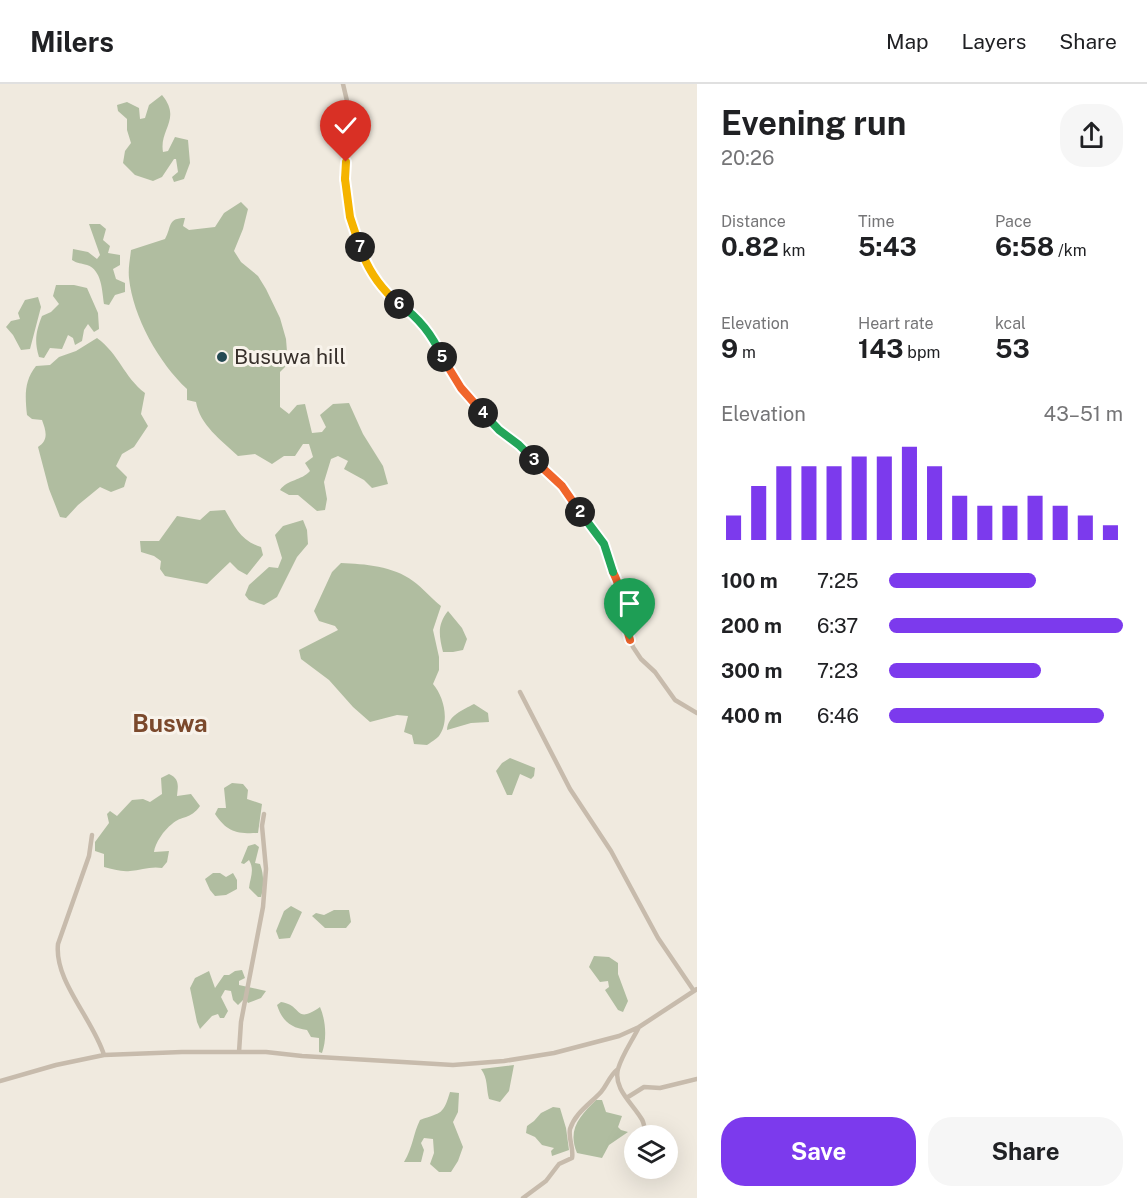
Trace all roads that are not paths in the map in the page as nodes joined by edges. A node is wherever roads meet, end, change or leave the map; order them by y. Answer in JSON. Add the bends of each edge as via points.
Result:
{"nodes":[{"id":1,"x":344,"y":84,"type":"edge"},
{"id":2,"x":520,"y":692,"type":"dead end"},
{"id":3,"x":697,"y":713,"type":"edge"},
{"id":4,"x":264,"y":814,"type":"dead end"},
{"id":5,"x":92,"y":835,"type":"dead end"},
{"id":6,"x":695,"y":990,"type":"edge"},
{"id":7,"x":639,"y":1028,"type":"junction"},
{"id":8,"x":239,"y":1052,"type":"junction"},
{"id":9,"x":104,"y":1055,"type":"junction"},
{"id":10,"x":618,"y":1069,"type":"junction"},
{"id":11,"x":697,"y":1079,"type":"edge"},
{"id":12,"x":0,"y":1081,"type":"edge"},
{"id":13,"x":628,"y":1097,"type":"junction"},
{"id":14,"x":644,"y":1125,"type":"edge"},
{"id":15,"x":523,"y":1198,"type":"edge"}],
"edges":[{"from":1,"to":3,"type":"street","via":[[348,112],[345,189],[363,256],[388,294],[434,340],[444,363],[480,411],[569,495],[604,544],[633,647],[675,700]]},
{"from":2,"to":6,"type":"street","via":[[570,789],[611,851],[658,938]]},
{"from":4,"to":8,"type":"street","via":[[263,907]]},
{"from":5,"to":9,"type":"street","via":[[57,956]]},
{"from":6,"to":7,"type":"street"},
{"from":7,"to":8,"type":"street","via":[[554,1053],[453,1065]]},
{"from":7,"to":10,"type":"street"},
{"from":8,"to":9,"type":"street"},
{"from":9,"to":12,"type":"street"},
{"from":10,"to":13,"type":"street","via":[[619,1086]]},
{"from":10,"to":15,"type":"street","via":[[575,1119],[569,1136],[572,1158],[559,1164],[546,1181]]},
{"from":11,"to":13,"type":"street","via":[[660,1088],[644,1087]]},
{"from":13,"to":14,"type":"street"}]}
